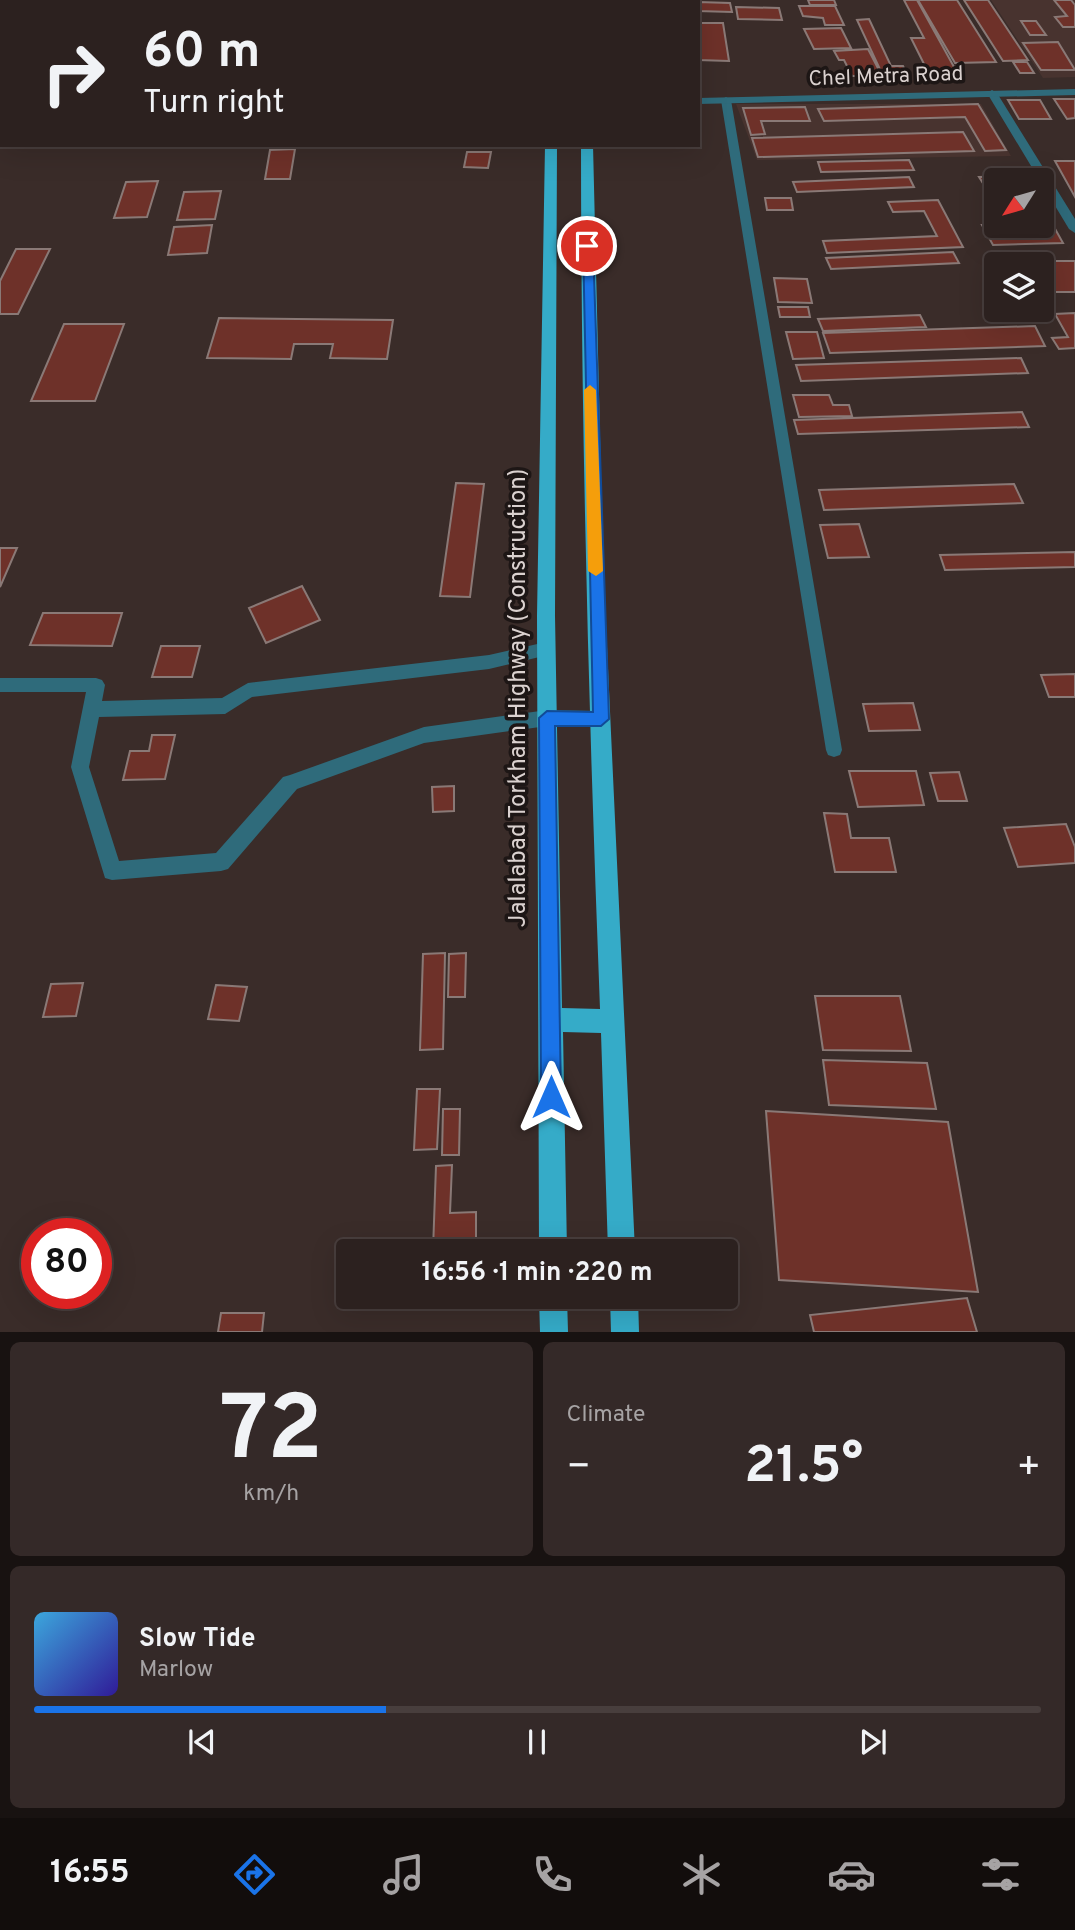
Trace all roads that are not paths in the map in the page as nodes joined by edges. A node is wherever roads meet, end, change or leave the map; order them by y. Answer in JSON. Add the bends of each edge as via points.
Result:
{"nodes":[{"id":1,"x":1075,"y":92,"type":"edge"},
{"id":2,"x":992,"y":93,"type":"junction"},
{"id":3,"x":726,"y":100,"type":"junction"},
{"id":4,"x":700,"y":101,"type":"edge"},
{"id":5,"x":551,"y":147,"type":"edge"},
{"id":6,"x":587,"y":147,"type":"edge"},
{"id":7,"x":1075,"y":229,"type":"edge"},
{"id":8,"x":547,"y":649,"type":"junction"},
{"id":9,"x":0,"y":685,"type":"edge"},
{"id":10,"x":91,"y":709,"type":"junction"},
{"id":11,"x":547,"y":718,"type":"junction"},
{"id":12,"x":601,"y":719,"type":"junction"},
{"id":13,"x":834,"y":750,"type":"dead end"},
{"id":14,"x":550,"y":1020,"type":"junction"},
{"id":15,"x":613,"y":1021,"type":"junction"},
{"id":16,"x":553,"y":1239,"type":"edge"},
{"id":17,"x":622,"y":1239,"type":"edge"},
{"id":18,"x":553,"y":1309,"type":"edge"},
{"id":19,"x":624,"y":1309,"type":"edge"},
{"id":20,"x":554,"y":1332,"type":"edge"},
{"id":21,"x":625,"y":1332,"type":"edge"}],
"edges":[{"from":1,"to":2,"type":"street","name":"Chel Metra Road"},
{"from":2,"to":3,"type":"street","name":"Chel Metra Road"},
{"from":2,"to":7,"type":"street"},
{"from":3,"to":4,"type":"street","name":"Chel Metra Road"},
{"from":3,"to":13,"type":"lane"},
{"from":5,"to":8,"type":"highway","name":"Jalalabad Torkham Highway (Construction)"},
{"from":6,"to":12,"type":"highway","via":[[587,296]]},
{"from":8,"to":10,"type":"street","via":[[489,662],[248,690],[225,706]]},
{"from":8,"to":11,"type":"highway","name":"Jalalabad Torkham Highway (Construction)"},
{"from":9,"to":10,"type":"street","via":[[96,685]]},
{"from":10,"to":11,"type":"street","via":[[80,767],[112,871],[221,862],[290,783],[424,735]]},
{"from":11,"to":12,"type":"street"},
{"from":11,"to":14,"type":"highway","name":"Jalalabad Torkham Highway (Construction)"},
{"from":12,"to":15,"type":"highway"},
{"from":14,"to":15,"type":"highway"},
{"from":14,"to":16,"type":"highway","name":"Jalalabad Torkham Highway (Construction)"},
{"from":15,"to":17,"type":"highway"},
{"from":18,"to":20,"type":"highway"},
{"from":19,"to":21,"type":"highway"}]}
